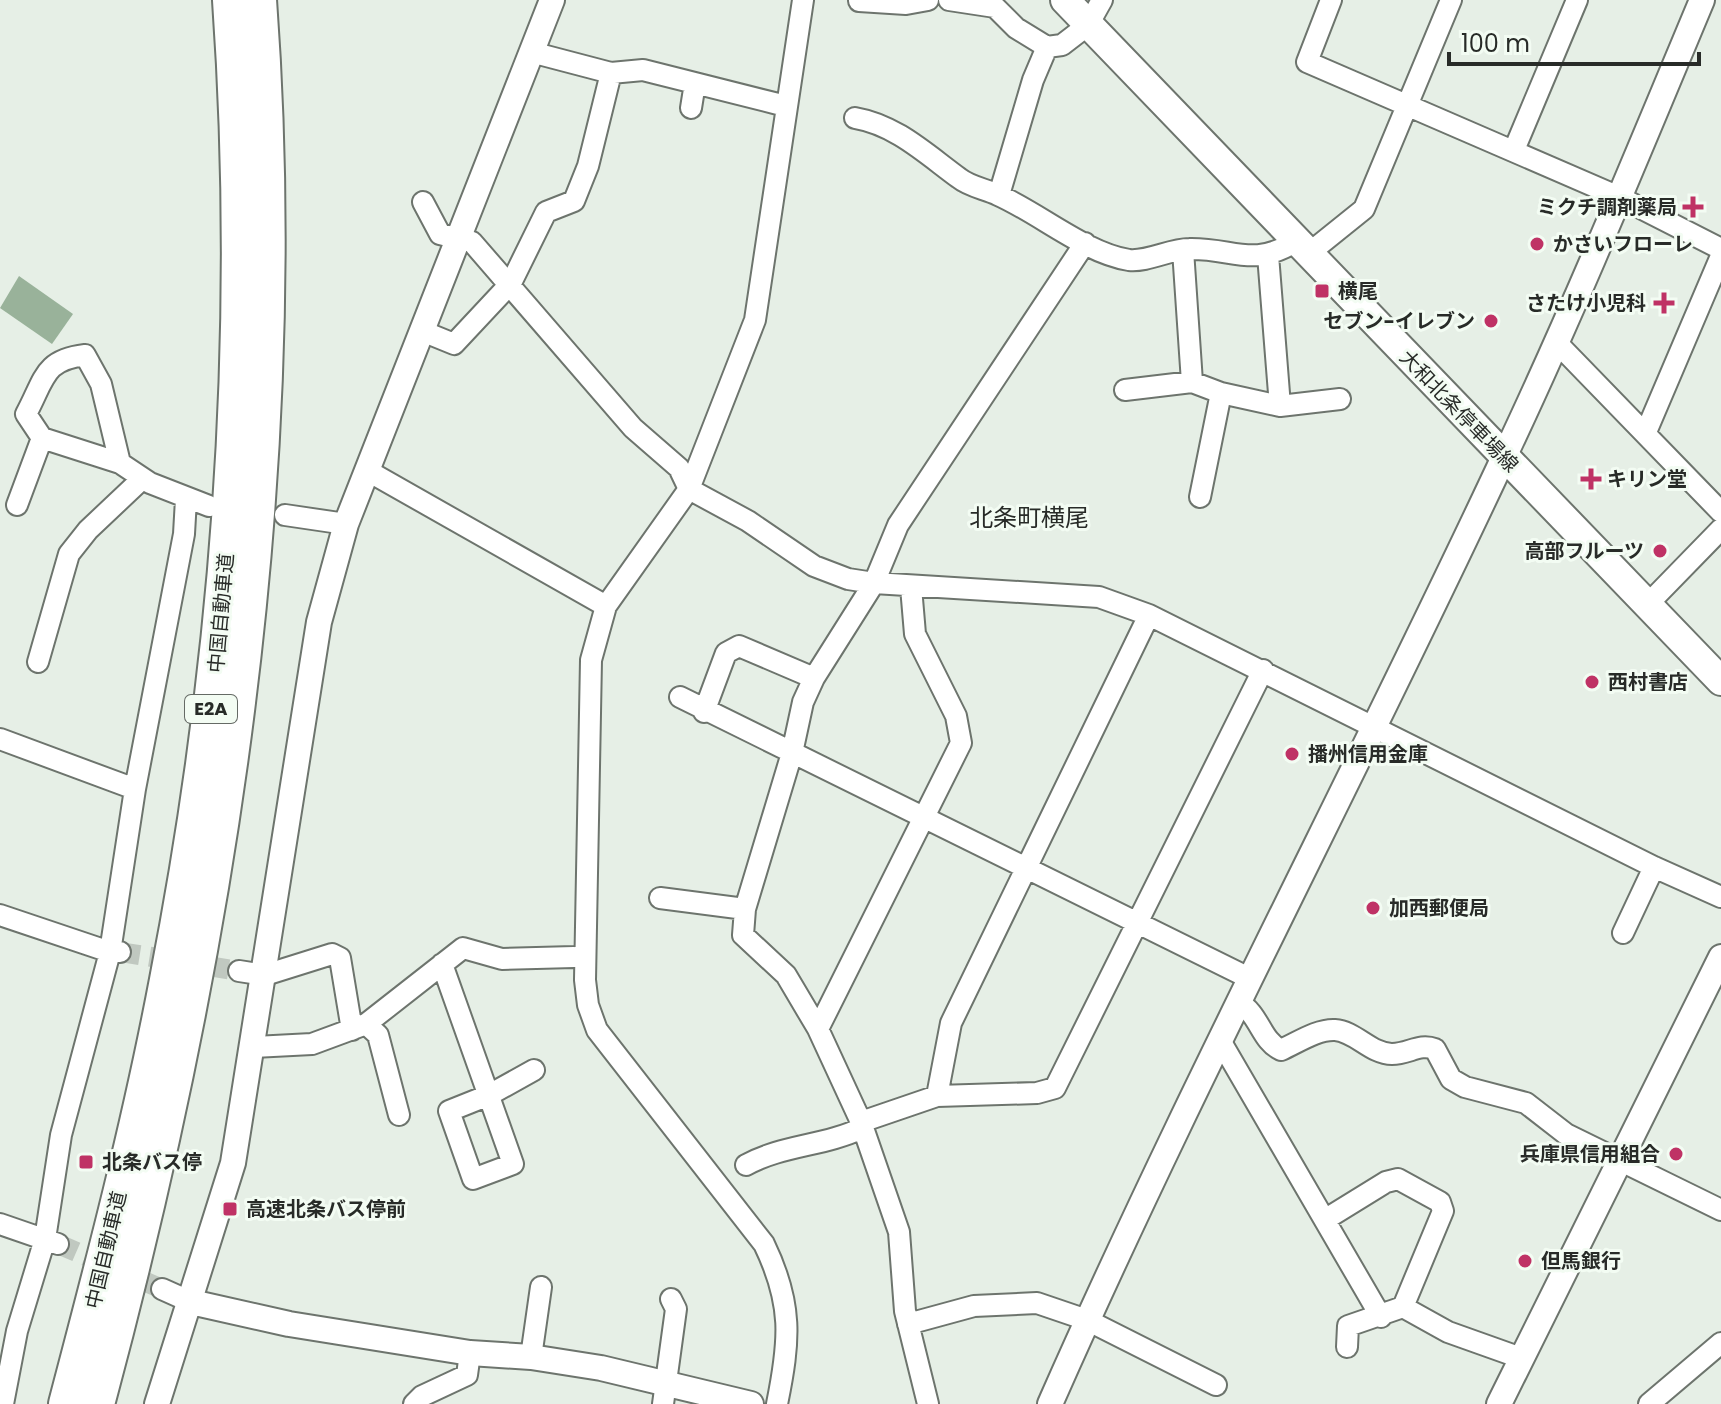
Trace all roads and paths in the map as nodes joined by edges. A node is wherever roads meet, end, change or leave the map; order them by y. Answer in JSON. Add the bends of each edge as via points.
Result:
{"nodes":[{"id":1,"x":231,"y":0,"type":"edge"},
{"id":2,"x":258,"y":0,"type":"edge"},
{"id":3,"x":552,"y":0,"type":"edge"},
{"id":4,"x":803,"y":0,"type":"edge"},
{"id":5,"x":928,"y":0,"type":"edge"},
{"id":6,"x":949,"y":0,"type":"edge"},
{"id":7,"x":1065,"y":0,"type":"edge"},
{"id":8,"x":1102,"y":0,"type":"edge"},
{"id":9,"x":1331,"y":0,"type":"edge"},
{"id":10,"x":1451,"y":0,"type":"edge"},
{"id":11,"x":1577,"y":0,"type":"edge"},
{"id":12,"x":1702,"y":0,"type":"edge"},
{"id":13,"x":859,"y":1,"type":"edge"},
{"id":14,"x":1088,"y":25,"type":"junction"},
{"id":15,"x":1047,"y":47,"type":"junction"},
{"id":16,"x":531,"y":52,"type":"junction"},
{"id":17,"x":611,"y":73,"type":"junction"},
{"id":18,"x":695,"y":83,"type":"junction"},
{"id":19,"x":778,"y":104,"type":"dead end"},
{"id":20,"x":1408,"y":104,"type":"junction"},
{"id":21,"x":691,"y":108,"type":"dead end"},
{"id":22,"x":855,"y":118,"type":"dead end"},
{"id":23,"x":1514,"y":150,"type":"junction"},
{"id":24,"x":999,"y":195,"type":"junction"},
{"id":25,"x":1619,"y":197,"type":"junction"},
{"id":26,"x":423,"y":202,"type":"dead end"},
{"id":27,"x":457,"y":239,"type":"junction"},
{"id":28,"x":1085,"y":243,"type":"junction"},
{"id":29,"x":1301,"y":248,"type":"junction"},
{"id":30,"x":1721,"y":249,"type":"edge"},
{"id":31,"x":1183,"y":250,"type":"junction"},
{"id":32,"x":1268,"y":255,"type":"junction"},
{"id":33,"x":1721,"y":256,"type":"edge"},
{"id":34,"x":511,"y":283,"type":"junction"},
{"id":35,"x":422,"y":331,"type":"junction"},
{"id":36,"x":1557,"y":343,"type":"junction"},
{"id":37,"x":1192,"y":382,"type":"junction"},
{"id":38,"x":1125,"y":390,"type":"dead end"},
{"id":39,"x":1221,"y":393,"type":"junction"},
{"id":40,"x":1340,"y":399,"type":"dead end"},
{"id":41,"x":1280,"y":406,"type":"junction"},
{"id":42,"x":1646,"y":432,"type":"junction"},
{"id":43,"x":42,"y":438,"type":"junction"},
{"id":44,"x":1504,"y":458,"type":"junction"},
{"id":45,"x":120,"y":463,"type":"junction"},
{"id":46,"x":368,"y":471,"type":"junction"},
{"id":47,"x":142,"y":479,"type":"junction"},
{"id":48,"x":689,"y":489,"type":"junction"},
{"id":49,"x":1200,"y":497,"type":"dead end"},
{"id":50,"x":186,"y":499,"type":"junction"},
{"id":51,"x":17,"y":505,"type":"dead end"},
{"id":52,"x":209,"y":506,"type":"dead end"},
{"id":53,"x":1721,"y":512,"type":"edge"},
{"id":54,"x":285,"y":515,"type":"dead end"},
{"id":55,"x":346,"y":524,"type":"junction"},
{"id":56,"x":1721,"y":529,"type":"edge"},
{"id":57,"x":874,"y":583,"type":"junction"},
{"id":58,"x":911,"y":587,"type":"junction"},
{"id":59,"x":1647,"y":605,"type":"junction"},
{"id":60,"x":606,"y":606,"type":"junction"},
{"id":61,"x":1149,"y":615,"type":"junction"},
{"id":62,"x":38,"y":662,"type":"dead end"},
{"id":63,"x":1263,"y":670,"type":"junction"},
{"id":64,"x":814,"y":678,"type":"junction"},
{"id":65,"x":1721,"y":681,"type":"edge"},
{"id":66,"x":680,"y":697,"type":"dead end"},
{"id":67,"x":704,"y":712,"type":"junction"},
{"id":68,"x":1374,"y":727,"type":"junction"},
{"id":69,"x":0,"y":739,"type":"edge"},
{"id":70,"x":792,"y":753,"type":"junction"},
{"id":71,"x":135,"y":789,"type":"junction"},
{"id":72,"x":925,"y":819,"type":"junction"},
{"id":73,"x":1654,"y":867,"type":"junction"},
{"id":74,"x":1029,"y":868,"type":"junction"},
{"id":75,"x":1721,"y":897,"type":"edge"},
{"id":76,"x":660,"y":898,"type":"dead end"},
{"id":77,"x":745,"y":909,"type":"junction"},
{"id":78,"x":0,"y":915,"type":"edge"},
{"id":79,"x":1138,"y":925,"type":"junction"},
{"id":80,"x":1623,"y":933,"type":"dead end"},
{"id":81,"x":115,"y":952,"type":"junction"},
{"id":82,"x":574,"y":957,"type":"dead end"},
{"id":83,"x":1721,"y":957,"type":"edge"},
{"id":84,"x":442,"y":964,"type":"junction"},
{"id":85,"x":239,"y":971,"type":"tunnel mouth"},
{"id":86,"x":265,"y":975,"type":"junction"},
{"id":87,"x":1249,"y":978,"type":"junction"},
{"id":88,"x":1239,"y":1003,"type":"junction"},
{"id":89,"x":359,"y":1027,"type":"junction"},
{"id":90,"x":818,"y":1029,"type":"junction"},
{"id":91,"x":1221,"y":1042,"type":"junction"},
{"id":92,"x":253,"y":1047,"type":"junction"},
{"id":93,"x":534,"y":1070,"type":"dead end"},
{"id":94,"x":937,"y":1096,"type":"junction"},
{"id":95,"x":399,"y":1115,"type":"dead end"},
{"id":96,"x":861,"y":1125,"type":"junction"},
{"id":97,"x":1621,"y":1164,"type":"junction"},
{"id":98,"x":746,"y":1165,"type":"dead end"},
{"id":99,"x":1721,"y":1210,"type":"edge"},
{"id":100,"x":1326,"y":1219,"type":"junction"},
{"id":101,"x":0,"y":1224,"type":"edge"},
{"id":102,"x":51,"y":1242,"type":"junction"},
{"id":103,"x":541,"y":1287,"type":"dead end"},
{"id":104,"x":162,"y":1289,"type":"tunnel mouth"},
{"id":105,"x":671,"y":1299,"type":"dead end"},
{"id":106,"x":191,"y":1302,"type":"junction"},
{"id":107,"x":1403,"y":1307,"type":"junction"},
{"id":108,"x":1381,"y":1317,"type":"junction"},
{"id":109,"x":1087,"y":1320,"type":"junction"},
{"id":110,"x":908,"y":1324,"type":"junction"},
{"id":111,"x":1721,"y":1343,"type":"edge"},
{"id":112,"x":1347,"y":1347,"type":"dead end"},
{"id":113,"x":470,"y":1353,"type":"junction"},
{"id":114,"x":531,"y":1357,"type":"junction"},
{"id":115,"x":1521,"y":1358,"type":"junction"},
{"id":116,"x":1216,"y":1385,"type":"dead end"},
{"id":117,"x":665,"y":1394,"type":"edge"},
{"id":118,"x":3,"y":1404,"type":"edge"},
{"id":119,"x":67,"y":1404,"type":"edge"},
{"id":120,"x":96,"y":1404,"type":"edge"},
{"id":121,"x":157,"y":1404,"type":"edge"},
{"id":122,"x":414,"y":1404,"type":"edge"},
{"id":123,"x":751,"y":1404,"type":"edge"},
{"id":124,"x":777,"y":1404,"type":"edge"},
{"id":125,"x":928,"y":1404,"type":"edge"},
{"id":126,"x":1050,"y":1404,"type":"edge"},
{"id":127,"x":1499,"y":1404,"type":"edge"},
{"id":128,"x":1649,"y":1404,"type":"edge"}],
"edges":[{"from":1,"to":119,"type":"highway","name":"中国自動車道","number":"E2A","via":[[240,225],[238,383],[214,691],[168,981]]},
{"from":2,"to":120,"type":"highway","name":"中国自動車道","number":"E2A","via":[[267,221],[266,382],[239,693],[194,984]]},
{"from":3,"to":16,"type":"street"},
{"from":4,"to":48,"type":"street","via":[[755,320]]},
{"from":5,"to":13,"type":"street"},
{"from":6,"to":15,"type":"street","via":[[995,7]]},
{"from":7,"to":14,"type":"main road","name":"大和北条停車場線"},
{"from":8,"to":14,"type":"street"},
{"from":9,"to":20,"type":"street","via":[[1307,62]]},
{"from":10,"to":20,"type":"street"},
{"from":11,"to":23,"type":"street"},
{"from":12,"to":25,"type":"street"},
{"from":14,"to":15,"type":"street","via":[[1062,45]]},
{"from":14,"to":29,"type":"main road","name":"大和北条停車場線"},
{"from":15,"to":24,"type":"street"},
{"from":16,"to":17,"type":"street"},
{"from":16,"to":27,"type":"street"},
{"from":17,"to":18,"type":"street","via":[[643,70]]},
{"from":17,"to":34,"type":"street","via":[[574,201],[546,212]]},
{"from":18,"to":19,"type":"street"},
{"from":18,"to":21,"type":"street"},
{"from":20,"to":23,"type":"street"},
{"from":20,"to":29,"type":"street","via":[[1364,209]]},
{"from":22,"to":24,"type":"street","via":[[893,131],[962,181]]},
{"from":23,"to":25,"type":"street"},
{"from":24,"to":28,"type":"street"},
{"from":25,"to":30,"type":"street"},
{"from":25,"to":36,"type":"street"},
{"from":26,"to":27,"type":"street","via":[[440,234]]},
{"from":27,"to":34,"type":"street","via":[[472,242]]},
{"from":27,"to":35,"type":"street"},
{"from":28,"to":31,"type":"street","via":[[1130,260]]},
{"from":28,"to":57,"type":"street","via":[[898,525]]},
{"from":29,"to":32,"type":"street"},
{"from":29,"to":44,"type":"main road","name":"大和北条停車場線"},
{"from":31,"to":32,"type":"street"},
{"from":31,"to":37,"type":"street"},
{"from":32,"to":41,"type":"street"},
{"from":33,"to":42,"type":"street"},
{"from":34,"to":35,"type":"street","via":[[454,344]]},
{"from":34,"to":48,"type":"street","via":[[633,428],[679,468]]},
{"from":35,"to":46,"type":"street"},
{"from":36,"to":42,"type":"street"},
{"from":36,"to":44,"type":"street"},
{"from":37,"to":38,"type":"street"},
{"from":37,"to":39,"type":"street"},
{"from":39,"to":41,"type":"street"},
{"from":39,"to":49,"type":"street"},
{"from":40,"to":41,"type":"street"},
{"from":42,"to":53,"type":"street"},
{"from":43,"to":45,"type":"street"},
{"from":43,"to":45,"type":"street","via":[[26,414],[51,367],[61,358],[85,355],[101,384]]},
{"from":43,"to":51,"type":"street"},
{"from":44,"to":59,"type":"main road","name":"大和北条停車場線"},
{"from":44,"to":68,"type":"street"},
{"from":45,"to":47,"type":"street"},
{"from":46,"to":55,"type":"street"},
{"from":46,"to":60,"type":"street"},
{"from":47,"to":50,"type":"street"},
{"from":47,"to":62,"type":"street","via":[[69,554]]},
{"from":48,"to":57,"type":"street","via":[[814,566]]},
{"from":48,"to":60,"type":"street"},
{"from":50,"to":52,"type":"street"},
{"from":50,"to":71,"type":"street","via":[[184,534]]},
{"from":54,"to":55,"type":"street"},
{"from":55,"to":86,"type":"street","via":[[319,622]]},
{"from":56,"to":59,"type":"street"},
{"from":57,"to":58,"type":"street"},
{"from":57,"to":64,"type":"street"},
{"from":58,"to":61,"type":"street","via":[[1099,597]]},
{"from":58,"to":72,"type":"street","via":[[915,634],[956,716],[961,743]]},
{"from":59,"to":65,"type":"main road","name":"大和北条停車場線"},
{"from":60,"to":124,"type":"street","via":[[591,660],[588,1005],[597,1030],[764,1244],[776,1269],[787,1301],[788,1339]]},
{"from":61,"to":63,"type":"street"},
{"from":61,"to":74,"type":"street"},
{"from":63,"to":68,"type":"street"},
{"from":63,"to":79,"type":"street"},
{"from":64,"to":67,"type":"street","via":[[739,646],[726,653]]},
{"from":64,"to":70,"type":"street"},
{"from":66,"to":67,"type":"street"},
{"from":67,"to":70,"type":"street"},
{"from":68,"to":73,"type":"street"},
{"from":68,"to":87,"type":"street"},
{"from":69,"to":71,"type":"street"},
{"from":70,"to":72,"type":"street"},
{"from":70,"to":77,"type":"street"},
{"from":71,"to":81,"type":"street"},
{"from":72,"to":74,"type":"street"},
{"from":72,"to":90,"type":"street"},
{"from":73,"to":75,"type":"street"},
{"from":73,"to":80,"type":"street"},
{"from":74,"to":79,"type":"street"},
{"from":74,"to":94,"type":"street","via":[[951,1023]]},
{"from":76,"to":77,"type":"street"},
{"from":77,"to":90,"type":"street","via":[[743,935],[786,975]]},
{"from":78,"to":81,"type":"street"},
{"from":79,"to":87,"type":"street"},
{"from":79,"to":94,"type":"street","via":[[1055,1088]]},
{"from":81,"to":102,"type":"street","via":[[61,1135]]},
{"from":82,"to":84,"type":"street","via":[[502,959],[463,948]]},
{"from":83,"to":97,"type":"street"},
{"from":84,"to":89,"type":"street"},
{"from":84,"to":93,"type":"street","via":[[489,1095]]},
{"from":85,"to":86,"type":"street"},
{"from":86,"to":89,"type":"street","via":[[332,954],[340,958]]},
{"from":86,"to":92,"type":"street"},
{"from":87,"to":88,"type":"street"},
{"from":88,"to":91,"type":"street"},
{"from":88,"to":97,"type":"street","via":[[1248,1008],[1272,1046],[1281,1050],[1337,1029],[1381,1053],[1425,1045],[1435,1049],[1451,1079],[1526,1103],[1566,1134]]},
{"from":89,"to":92,"type":"street","via":[[312,1044]]},
{"from":89,"to":95,"type":"street","via":[[378,1035]]},
{"from":90,"to":96,"type":"street"},
{"from":91,"to":100,"type":"street"},
{"from":91,"to":109,"type":"street"},
{"from":92,"to":106,"type":"street","via":[[233,1163]]},
{"from":94,"to":96,"type":"street"},
{"from":96,"to":98,"type":"street","via":[[842,1138],[768,1153]]},
{"from":96,"to":110,"type":"street","via":[[899,1232]]},
{"from":97,"to":99,"type":"street"},
{"from":97,"to":115,"type":"street"},
{"from":100,"to":107,"type":"street","via":[[1398,1179],[1440,1202],[1443,1211]]},
{"from":100,"to":108,"type":"street"},
{"from":101,"to":102,"type":"street"},
{"from":102,"to":118,"type":"street","via":[[17,1331]]},
{"from":103,"to":114,"type":"street"},
{"from":104,"to":106,"type":"street"},
{"from":105,"to":117,"type":"street","via":[[676,1309]]},
{"from":106,"to":113,"type":"street","via":[[289,1324]]},
{"from":106,"to":121,"type":"street"},
{"from":107,"to":108,"type":"street"},
{"from":107,"to":115,"type":"street","via":[[1448,1332]]},
{"from":108,"to":112,"type":"street","via":[[1348,1326]]},
{"from":109,"to":110,"type":"street","via":[[1037,1303],[974,1306]]},
{"from":109,"to":116,"type":"street"},
{"from":109,"to":126,"type":"street"},
{"from":110,"to":125,"type":"street"},
{"from":111,"to":128,"type":"street"},
{"from":113,"to":114,"type":"street"},
{"from":113,"to":122,"type":"street","via":[[467,1375]]},
{"from":114,"to":117,"type":"street"},
{"from":115,"to":127,"type":"street"},
{"from":117,"to":123,"type":"street"}]}
